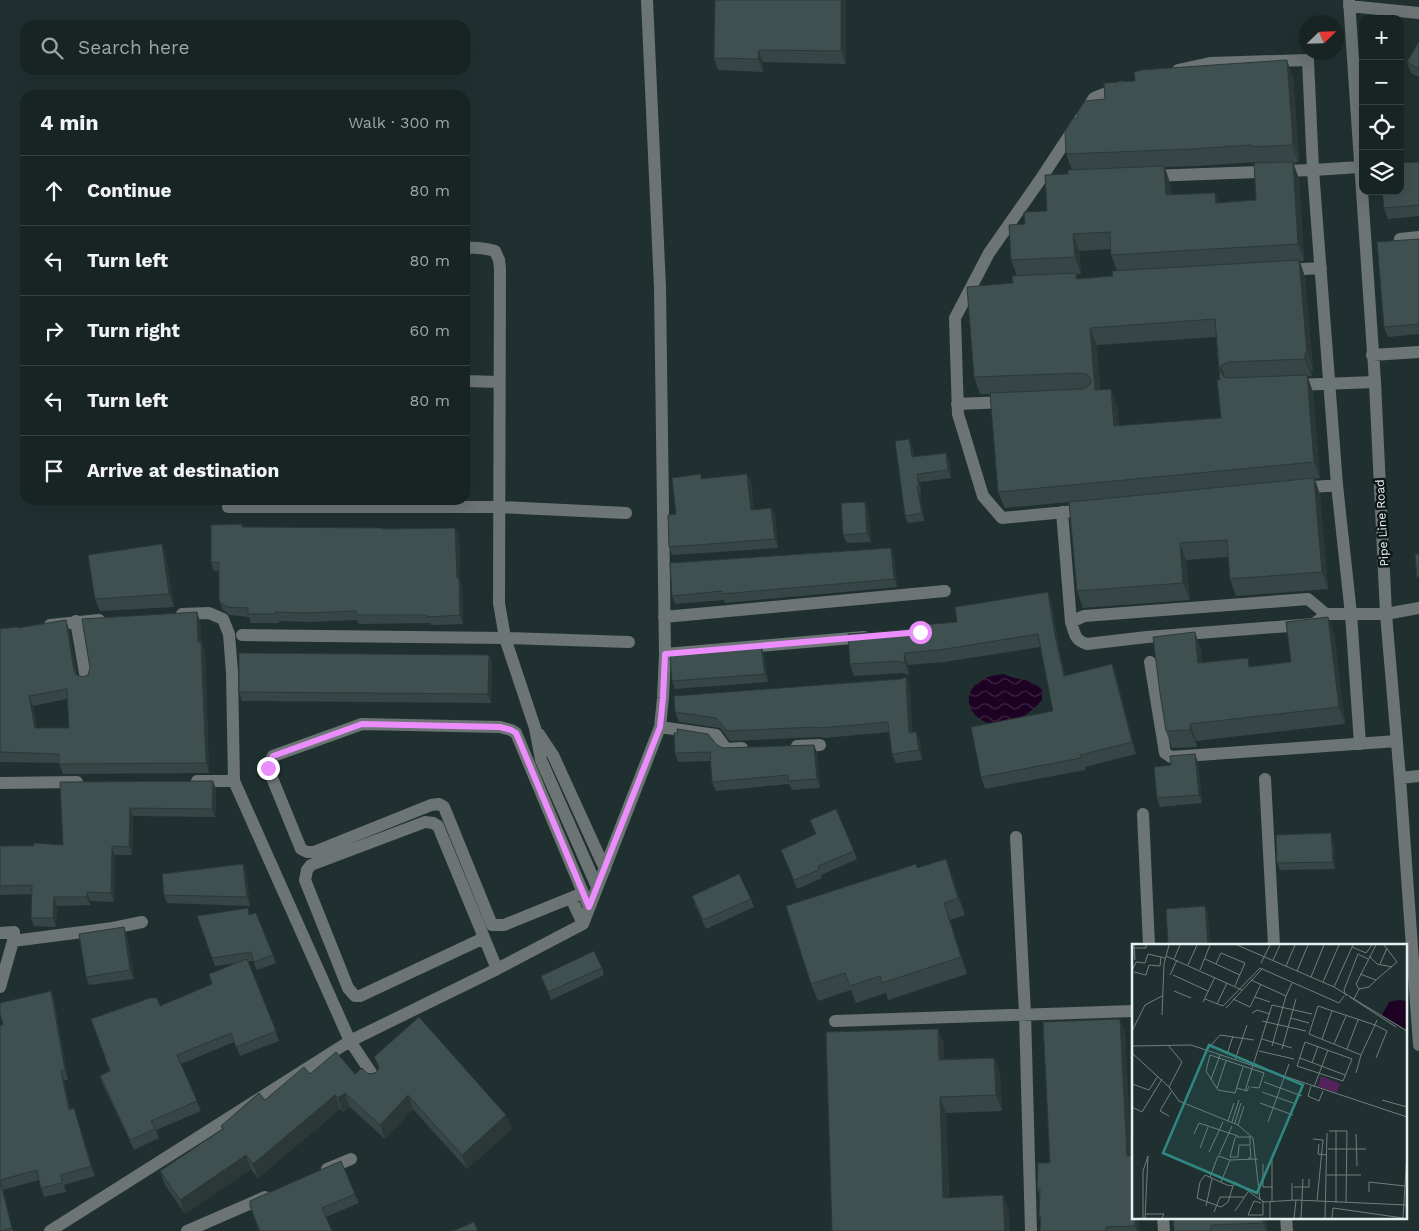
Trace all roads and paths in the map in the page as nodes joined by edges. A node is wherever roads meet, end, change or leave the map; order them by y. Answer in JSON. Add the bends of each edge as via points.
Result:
{"nodes":[{"id":1,"x":647,"y":0,"type":"edge"},
{"id":2,"x":1349,"y":3,"type":"edge"},
{"id":3,"x":1419,"y":13,"type":"edge"},
{"id":4,"x":1167,"y":73,"type":"edge"},
{"id":5,"x":1132,"y":83,"type":"edge"},
{"id":6,"x":1359,"y":152,"type":"edge"},
{"id":7,"x":1359,"y":167,"type":"edge"},
{"id":8,"x":1313,"y":170,"type":"junction"},
{"id":9,"x":1138,"y":176,"type":"edge"},
{"id":10,"x":1362,"y":195,"type":"edge"},
{"id":11,"x":1419,"y":238,"type":"edge"},
{"id":12,"x":1400,"y":239,"type":"edge"},
{"id":13,"x":470,"y":247,"type":"edge"},
{"id":14,"x":1321,"y":268,"type":"junction"},
{"id":15,"x":1272,"y":271,"type":"edge"},
{"id":16,"x":1419,"y":352,"type":"edge"},
{"id":17,"x":1372,"y":355,"type":"junction"},
{"id":18,"x":470,"y":381,"type":"edge"},
{"id":19,"x":499,"y":382,"type":"junction"},
{"id":20,"x":1375,"y":382,"type":"junction"},
{"id":21,"x":1330,"y":384,"type":"junction"},
{"id":22,"x":1282,"y":386,"type":"edge"},
{"id":23,"x":1023,"y":401,"type":"edge"},
{"id":24,"x":957,"y":404,"type":"junction"},
{"id":25,"x":1337,"y":485,"type":"junction"},
{"id":26,"x":1288,"y":490,"type":"edge"},
{"id":27,"x":228,"y":507,"type":"dead end"},
{"id":28,"x":500,"y":507,"type":"junction"},
{"id":29,"x":1101,"y":508,"type":"edge"},
{"id":30,"x":1062,"y":512,"type":"junction"},
{"id":31,"x":626,"y":513,"type":"dead end"},
{"id":32,"x":945,"y":591,"type":"dead end"},
{"id":33,"x":1419,"y":608,"type":"edge"},
{"id":34,"x":1326,"y":614,"type":"junction"},
{"id":35,"x":1351,"y":614,"type":"junction"},
{"id":36,"x":1386,"y":614,"type":"junction"},
{"id":37,"x":171,"y":615,"type":"edge"},
{"id":38,"x":664,"y":616,"type":"junction"},
{"id":39,"x":114,"y":619,"type":"edge"},
{"id":40,"x":76,"y":621,"type":"junction"},
{"id":41,"x":1071,"y":622,"type":"junction"},
{"id":42,"x":38,"y":626,"type":"edge"},
{"id":43,"x":242,"y":635,"type":"dead end"},
{"id":44,"x":881,"y":635,"type":"edge"},
{"id":45,"x":505,"y":638,"type":"junction"},
{"id":46,"x":629,"y":642,"type":"dead end"},
{"id":47,"x":665,"y":654,"type":"junction"},
{"id":48,"x":1150,"y":662,"type":"dead end"},
{"id":49,"x":86,"y":679,"type":"edge"},
{"id":50,"x":660,"y":727,"type":"junction"},
{"id":51,"x":535,"y":728,"type":"junction"},
{"id":52,"x":1397,"y":741,"type":"junction"},
{"id":53,"x":1360,"y":744,"type":"junction"},
{"id":54,"x":820,"y":745,"type":"dead end"},
{"id":55,"x":783,"y":747,"type":"edge"},
{"id":56,"x":755,"y":748,"type":"edge"},
{"id":57,"x":1419,"y":776,"type":"edge"},
{"id":58,"x":1400,"y":778,"type":"junction"},
{"id":59,"x":1265,"y":779,"type":"dead end"},
{"id":60,"x":234,"y":780,"type":"junction"},
{"id":61,"x":186,"y":781,"type":"edge"},
{"id":62,"x":88,"y":782,"type":"edge"},
{"id":63,"x":0,"y":783,"type":"edge"},
{"id":64,"x":1144,"y":814,"type":"dead end"},
{"id":65,"x":1016,"y":837,"type":"dead end"},
{"id":66,"x":604,"y":869,"type":"junction"},
{"id":67,"x":597,"y":887,"type":"junction"},
{"id":68,"x":1413,"y":889,"type":"edge"},
{"id":69,"x":584,"y":893,"type":"junction"},
{"id":70,"x":571,"y":898,"type":"junction"},
{"id":71,"x":589,"y":907,"type":"junction"},
{"id":72,"x":142,"y":922,"type":"dead end"},
{"id":73,"x":583,"y":924,"type":"junction"},
{"id":74,"x":0,"y":933,"type":"edge"},
{"id":75,"x":484,"y":938,"type":"junction"},
{"id":76,"x":13,"y":941,"type":"junction"},
{"id":77,"x":1149,"y":944,"type":"edge"},
{"id":78,"x":1274,"y":944,"type":"edge"},
{"id":79,"x":498,"y":969,"type":"junction"},
{"id":80,"x":0,"y":987,"type":"edge"},
{"id":81,"x":351,"y":993,"type":"junction"},
{"id":82,"x":1413,"y":997,"type":"edge"},
{"id":83,"x":333,"y":1001,"type":"junction"},
{"id":84,"x":1132,"y":1011,"type":"edge"},
{"id":85,"x":1025,"y":1014,"type":"junction"},
{"id":86,"x":835,"y":1021,"type":"dead end"},
{"id":87,"x":350,"y":1041,"type":"junction"},
{"id":88,"x":1419,"y":1045,"type":"edge"},
{"id":89,"x":376,"y":1080,"type":"edge"},
{"id":90,"x":351,"y":1159,"type":"dead end"},
{"id":91,"x":315,"y":1175,"type":"edge"},
{"id":92,"x":278,"y":1191,"type":"edge"},
{"id":93,"x":1163,"y":1218,"type":"edge"},
{"id":94,"x":1286,"y":1218,"type":"edge"},
{"id":95,"x":50,"y":1231,"type":"edge"},
{"id":96,"x":187,"y":1231,"type":"edge"},
{"id":97,"x":1031,"y":1231,"type":"edge"},
{"id":98,"x":1164,"y":1231,"type":"edge"},
{"id":99,"x":1286,"y":1231,"type":"edge"}],
"edges":[{"from":1,"to":38,"type":"street","via":[[668,563]]},
{"from":2,"to":3,"type":"street"},
{"from":2,"to":6,"type":"street","name":"Pipe Line Road"},
{"from":4,"to":8,"type":"street","via":[[1210,63],[1308,60]]},
{"from":5,"to":24,"type":"street","via":[[1094,98],[1045,180],[989,253],[975,288],[955,318]]},
{"from":7,"to":8,"type":"street"},
{"from":8,"to":9,"type":"street"},
{"from":8,"to":14,"type":"street"},
{"from":10,"to":17,"type":"street","name":"Pipe Line Road"},
{"from":11,"to":12,"type":"street"},
{"from":13,"to":19,"type":"street","via":[[495,251],[499,260]]},
{"from":14,"to":15,"type":"street"},
{"from":14,"to":21,"type":"street"},
{"from":16,"to":17,"type":"street"},
{"from":17,"to":20,"type":"street","name":"Pipe Line Road"},
{"from":18,"to":19,"type":"street"},
{"from":19,"to":28,"type":"street"},
{"from":20,"to":21,"type":"street"},
{"from":20,"to":36,"type":"street","name":"Pipe Line Road"},
{"from":21,"to":22,"type":"street"},
{"from":21,"to":25,"type":"street"},
{"from":23,"to":24,"type":"street"},
{"from":24,"to":30,"type":"street","via":[[983,496],[1002,518]]},
{"from":25,"to":26,"type":"street"},
{"from":25,"to":35,"type":"street"},
{"from":27,"to":28,"type":"street"},
{"from":28,"to":31,"type":"street"},
{"from":28,"to":45,"type":"street","via":[[500,603]]},
{"from":29,"to":30,"type":"street"},
{"from":30,"to":41,"type":"street"},
{"from":32,"to":38,"type":"street"},
{"from":33,"to":36,"type":"street"},
{"from":34,"to":35,"type":"street"},
{"from":34,"to":41,"type":"street","via":[[1308,599],[1084,616]]},
{"from":34,"to":41,"type":"street","via":[[1314,624],[1087,644],[1076,637]]},
{"from":35,"to":36,"type":"street"},
{"from":35,"to":53,"type":"street"},
{"from":36,"to":52,"type":"street","name":"Pipe Line Road"},
{"from":37,"to":60,"type":"street","via":[[210,612],[223,619],[229,634]]},
{"from":38,"to":47,"type":"street"},
{"from":39,"to":40,"type":"street"},
{"from":40,"to":42,"type":"street"},
{"from":40,"to":49,"type":"street"},
{"from":43,"to":45,"type":"street"},
{"from":44,"to":47,"type":"street"},
{"from":45,"to":46,"type":"street"},
{"from":45,"to":51,"type":"street"},
{"from":47,"to":50,"type":"street","via":[[668,698]]},
{"from":48,"to":53,"type":"street","via":[[1165,753],[1171,757]]},
{"from":50,"to":56,"type":"street","via":[[716,734],[726,749]]},
{"from":50,"to":66,"type":"street"},
{"from":51,"to":66,"type":"street","via":[[553,755]]},
{"from":51,"to":67,"type":"street","via":[[541,760]]},
{"from":52,"to":53,"type":"street"},
{"from":52,"to":58,"type":"street","name":"Pipe Line Road"},
{"from":54,"to":55,"type":"street"},
{"from":57,"to":58,"type":"street"},
{"from":58,"to":68,"type":"street","name":"Pipe Line Road"},
{"from":59,"to":78,"type":"street"},
{"from":60,"to":61,"type":"street"},
{"from":60,"to":83,"type":"street"},
{"from":62,"to":63,"type":"street"},
{"from":64,"to":77,"type":"street"},
{"from":65,"to":85,"type":"street"},
{"from":66,"to":67,"type":"street"},
{"from":67,"to":71,"type":"street"},
{"from":68,"to":82,"type":"street","name":"Pipe Line Road"},
{"from":69,"to":70,"type":"street"},
{"from":69,"to":70,"type":"street","via":[[516,733],[511,730],[500,727],[362,724],[273,756],[269,762],[268,768],[302,849],[307,852],[439,804],[444,807],[492,925],[504,925]]},
{"from":69,"to":71,"type":"street"},
{"from":70,"to":73,"type":"street"},
{"from":71,"to":73,"type":"street"},
{"from":72,"to":76,"type":"street"},
{"from":73,"to":79,"type":"street"},
{"from":74,"to":76,"type":"street","via":[[14,932]]},
{"from":75,"to":79,"type":"street"},
{"from":75,"to":81,"type":"street","via":[[360,996]]},
{"from":75,"to":81,"type":"street","via":[[438,826],[433,823],[425,822],[311,865],[304,880]]},
{"from":76,"to":80,"type":"street"},
{"from":79,"to":87,"type":"street"},
{"from":81,"to":83,"type":"street"},
{"from":82,"to":88,"type":"street","name":"Pipe Line Road"},
{"from":83,"to":87,"type":"street"},
{"from":84,"to":85,"type":"street"},
{"from":85,"to":86,"type":"street"},
{"from":85,"to":97,"type":"street"},
{"from":87,"to":89,"type":"street"},
{"from":87,"to":95,"type":"street"},
{"from":90,"to":91,"type":"street"},
{"from":92,"to":96,"type":"street"},
{"from":93,"to":98,"type":"street"},
{"from":94,"to":99,"type":"street"}]}
